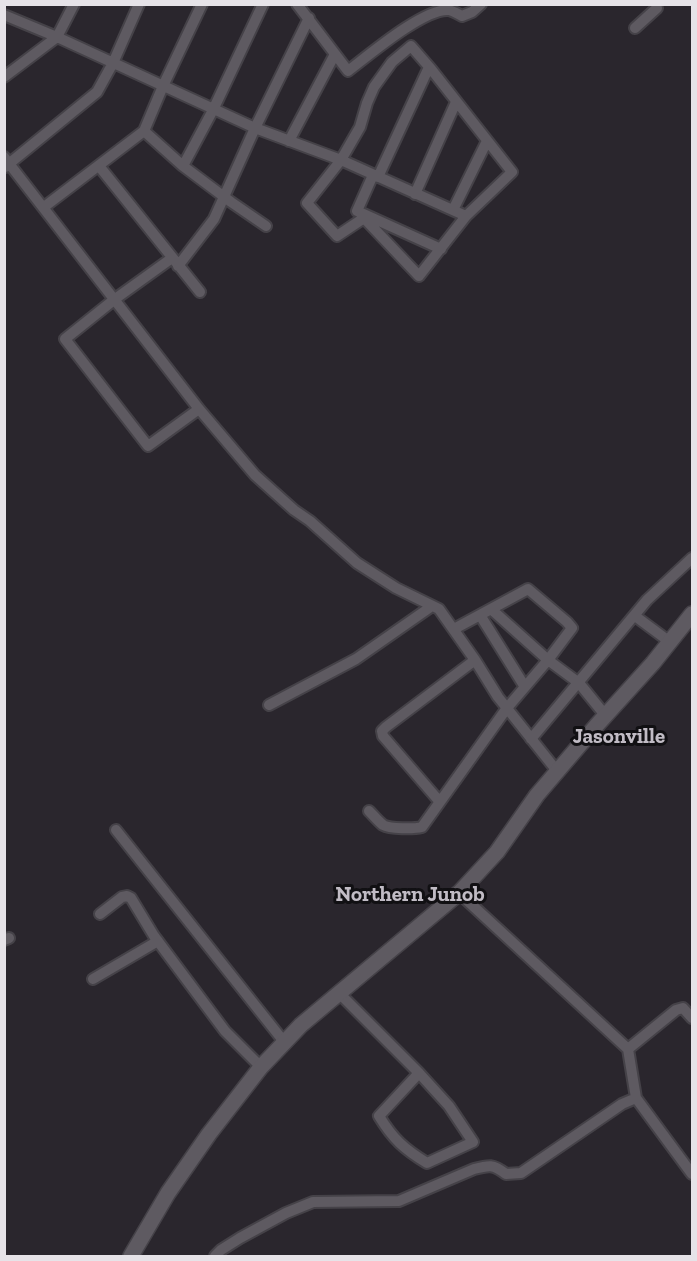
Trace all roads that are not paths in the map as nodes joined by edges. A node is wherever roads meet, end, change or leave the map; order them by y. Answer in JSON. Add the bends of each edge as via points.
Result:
{"nodes":[{"id":1,"x":74,"y":4,"type":"edge"},
{"id":2,"x":139,"y":4,"type":"edge"},
{"id":3,"x":202,"y":4,"type":"edge"},
{"id":4,"x":263,"y":4,"type":"edge"},
{"id":5,"x":297,"y":4,"type":"edge"},
{"id":6,"x":481,"y":4,"type":"edge"},
{"id":7,"x":658,"y":6,"type":"edge"},
{"id":8,"x":4,"y":15,"type":"edge"},
{"id":9,"x":309,"y":18,"type":"junction"},
{"id":10,"x":635,"y":28,"type":"dead end"},
{"id":11,"x":57,"y":38,"type":"junction"},
{"id":12,"x":335,"y":54,"type":"junction"},
{"id":13,"x":112,"y":63,"type":"junction"},
{"id":14,"x":429,"y":67,"type":"junction"},
{"id":15,"x":4,"y":77,"type":"edge"},
{"id":16,"x":163,"y":86,"type":"junction"},
{"id":17,"x":456,"y":102,"type":"junction"},
{"id":18,"x":213,"y":110,"type":"junction"},
{"id":19,"x":255,"y":128,"type":"junction"},
{"id":20,"x":144,"y":131,"type":"junction"},
{"id":21,"x":289,"y":141,"type":"junction"},
{"id":22,"x":487,"y":141,"type":"junction"},
{"id":23,"x":341,"y":160,"type":"junction"},
{"id":24,"x":6,"y":162,"type":"edge"},
{"id":25,"x":99,"y":166,"type":"junction"},
{"id":26,"x":183,"y":166,"type":"junction"},
{"id":27,"x":376,"y":176,"type":"junction"},
{"id":28,"x":415,"y":194,"type":"junction"},
{"id":29,"x":224,"y":196,"type":"junction"},
{"id":30,"x":44,"y":207,"type":"junction"},
{"id":31,"x":453,"y":210,"type":"junction"},
{"id":32,"x":466,"y":216,"type":"junction"},
{"id":33,"x":366,"y":217,"type":"junction"},
{"id":34,"x":266,"y":226,"type":"dead end"},
{"id":35,"x":441,"y":249,"type":"junction"},
{"id":36,"x":175,"y":262,"type":"junction"},
{"id":37,"x":200,"y":292,"type":"dead end"},
{"id":38,"x":115,"y":299,"type":"junction"},
{"id":39,"x":199,"y":409,"type":"junction"},
{"id":40,"x":693,"y":558,"type":"edge"},
{"id":41,"x":432,"y":606,"type":"junction"},
{"id":42,"x":492,"y":609,"type":"junction"},
{"id":43,"x":480,"y":615,"type":"junction"},
{"id":44,"x":635,"y":616,"type":"junction"},
{"id":45,"x":690,"y":623,"type":"edge"},
{"id":46,"x":454,"y":629,"type":"junction"},
{"id":47,"x":670,"y":642,"type":"junction"},
{"id":48,"x":475,"y":660,"type":"junction"},
{"id":49,"x":548,"y":660,"type":"junction"},
{"id":50,"x":579,"y":683,"type":"junction"},
{"id":51,"x":525,"y":687,"type":"junction"},
{"id":52,"x":269,"y":705,"type":"dead end"},
{"id":53,"x":507,"y":708,"type":"junction"},
{"id":54,"x":605,"y":715,"type":"junction"},
{"id":55,"x":531,"y":739,"type":"junction"},
{"id":56,"x":557,"y":771,"type":"junction"},
{"id":57,"x":440,"y":802,"type":"junction"},
{"id":58,"x":369,"y":811,"type":"dead end"},
{"id":59,"x":116,"y":830,"type":"dead end"},
{"id":60,"x":459,"y":893,"type":"junction"},
{"id":61,"x":100,"y":914,"type":"dead end"},
{"id":62,"x":158,"y":941,"type":"junction"},
{"id":63,"x":93,"y":979,"type":"dead end"},
{"id":64,"x":339,"y":993,"type":"junction"},
{"id":65,"x":693,"y":1018,"type":"edge"},
{"id":66,"x":285,"y":1043,"type":"junction"},
{"id":67,"x":628,"y":1049,"type":"junction"},
{"id":68,"x":261,"y":1067,"type":"junction"},
{"id":69,"x":419,"y":1073,"type":"junction"},
{"id":70,"x":636,"y":1098,"type":"junction"},
{"id":71,"x":693,"y":1174,"type":"edge"},
{"id":72,"x":131,"y":1257,"type":"edge"},
{"id":73,"x":215,"y":1257,"type":"edge"}],
"edges":[{"from":1,"to":11,"type":"street"},
{"from":2,"to":13,"type":"street"},
{"from":3,"to":16,"type":"street"},
{"from":4,"to":18,"type":"street"},
{"from":5,"to":9,"type":"street"},
{"from":6,"to":12,"type":"street","via":[[462,16],[450,10],[430,15],[405,28],[348,71]]},
{"from":7,"to":10,"type":"street"},
{"from":8,"to":11,"type":"street"},
{"from":9,"to":12,"type":"street"},
{"from":9,"to":19,"type":"street"},
{"from":11,"to":13,"type":"street"},
{"from":11,"to":15,"type":"street"},
{"from":12,"to":21,"type":"street"},
{"from":13,"to":16,"type":"street"},
{"from":13,"to":24,"type":"street","via":[[97,92]]},
{"from":14,"to":17,"type":"street"},
{"from":14,"to":23,"type":"street","via":[[411,46],[392,62],[374,87],[360,127]]},
{"from":14,"to":27,"type":"street"},
{"from":16,"to":18,"type":"street"},
{"from":16,"to":20,"type":"street"},
{"from":17,"to":22,"type":"street"},
{"from":17,"to":28,"type":"street"},
{"from":18,"to":19,"type":"street"},
{"from":18,"to":26,"type":"street"},
{"from":19,"to":21,"type":"street"},
{"from":19,"to":29,"type":"street"},
{"from":20,"to":25,"type":"street"},
{"from":20,"to":26,"type":"street"},
{"from":21,"to":23,"type":"street"},
{"from":22,"to":31,"type":"street"},
{"from":22,"to":32,"type":"street","via":[[512,172]]},
{"from":23,"to":27,"type":"street"},
{"from":23,"to":33,"type":"street","via":[[308,203],[337,236]]},
{"from":24,"to":30,"type":"street"},
{"from":25,"to":30,"type":"street"},
{"from":25,"to":36,"type":"street"},
{"from":26,"to":29,"type":"street"},
{"from":27,"to":28,"type":"street"},
{"from":27,"to":33,"type":"street","via":[[357,211]]},
{"from":28,"to":31,"type":"street"},
{"from":29,"to":34,"type":"street"},
{"from":29,"to":36,"type":"street","via":[[214,219]]},
{"from":30,"to":38,"type":"street"},
{"from":31,"to":32,"type":"street"},
{"from":32,"to":35,"type":"street"},
{"from":33,"to":35,"type":"street"},
{"from":33,"to":35,"type":"street","via":[[419,276]]},
{"from":36,"to":37,"type":"street"},
{"from":36,"to":38,"type":"street"},
{"from":38,"to":39,"type":"street"},
{"from":38,"to":39,"type":"street","via":[[65,339],[148,446]]},
{"from":39,"to":41,"type":"street","via":[[255,475],[294,510],[357,563]]},
{"from":40,"to":44,"type":"street"},
{"from":41,"to":46,"type":"street"},
{"from":41,"to":52,"type":"street","via":[[356,659]]},
{"from":42,"to":43,"type":"street"},
{"from":42,"to":49,"type":"street"},
{"from":42,"to":49,"type":"street","via":[[528,589],[567,622],[572,628]]},
{"from":43,"to":46,"type":"street"},
{"from":43,"to":51,"type":"street"},
{"from":44,"to":47,"type":"street"},
{"from":44,"to":50,"type":"street"},
{"from":45,"to":47,"type":"street"},
{"from":46,"to":48,"type":"street"},
{"from":47,"to":54,"type":"street"},
{"from":48,"to":53,"type":"street"},
{"from":48,"to":57,"type":"street","via":[[382,731]]},
{"from":49,"to":50,"type":"street"},
{"from":49,"to":51,"type":"street"},
{"from":50,"to":54,"type":"street"},
{"from":50,"to":55,"type":"street"},
{"from":51,"to":53,"type":"street"},
{"from":53,"to":55,"type":"street"},
{"from":53,"to":57,"type":"street"},
{"from":54,"to":56,"type":"street"},
{"from":55,"to":56,"type":"street"},
{"from":56,"to":60,"type":"street","via":[[497,852]]},
{"from":57,"to":58,"type":"street","via":[[422,827],[417,828],[390,828]]},
{"from":59,"to":66,"type":"street"},
{"from":60,"to":64,"type":"street"},
{"from":60,"to":67,"type":"street"},
{"from":61,"to":62,"type":"street","via":[[127,896]]},
{"from":62,"to":63,"type":"street"},
{"from":62,"to":68,"type":"street","via":[[225,1031]]},
{"from":64,"to":66,"type":"street"},
{"from":64,"to":69,"type":"street"},
{"from":65,"to":67,"type":"street","via":[[683,1008],[676,1010]]},
{"from":66,"to":68,"type":"street"},
{"from":67,"to":70,"type":"street"},
{"from":68,"to":72,"type":"street","via":[[168,1193]]},
{"from":69,"to":69,"type":"street","via":[[379,1116],[390,1135],[427,1162],[473,1142],[449,1106]]},
{"from":70,"to":71,"type":"street"},
{"from":70,"to":73,"type":"street","via":[[521,1173],[506,1174],[496,1166],[487,1166],[399,1201],[313,1202],[240,1238]]}]}
